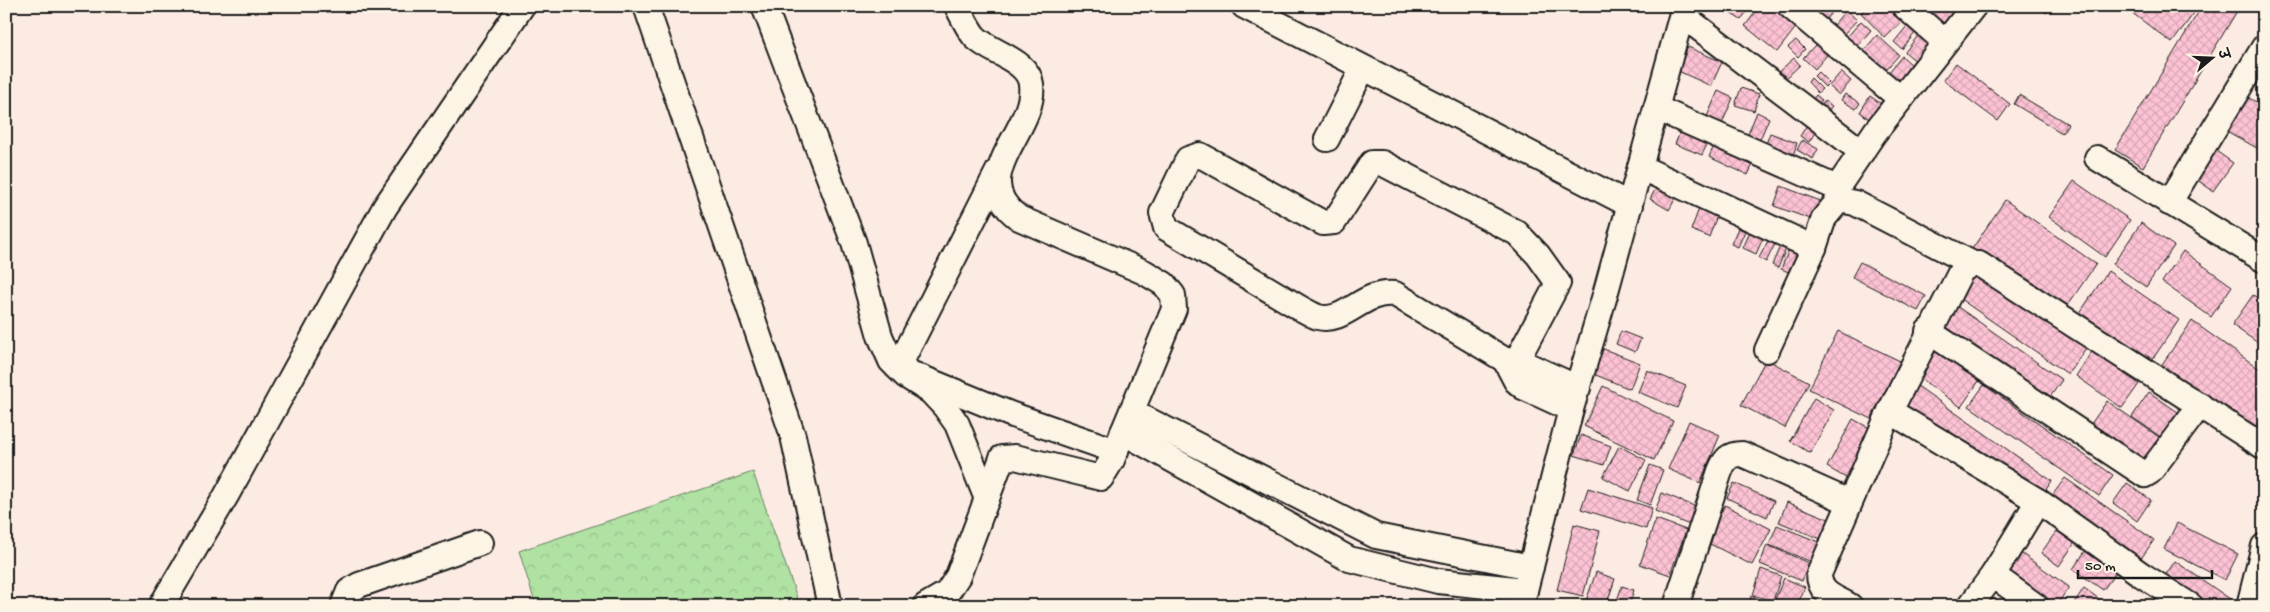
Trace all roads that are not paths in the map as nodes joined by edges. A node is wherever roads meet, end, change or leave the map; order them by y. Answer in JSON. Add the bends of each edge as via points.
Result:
{"nodes":[{"id":1,"x":522,"y":6,"type":"edge"},
{"id":2,"x":646,"y":6,"type":"edge"},
{"id":3,"x":764,"y":6,"type":"edge"},
{"id":4,"x":957,"y":6,"type":"edge"},
{"id":5,"x":1244,"y":6,"type":"edge"},
{"id":6,"x":1790,"y":6,"type":"edge"},
{"id":7,"x":1904,"y":6,"type":"edge"},
{"id":8,"x":1974,"y":6,"type":"edge"},
{"id":9,"x":1683,"y":10,"type":"edge"},
{"id":10,"x":1946,"y":42,"type":"junction"},
{"id":11,"x":2260,"y":62,"type":"edge"},
{"id":12,"x":1363,"y":68,"type":"junction"},
{"id":13,"x":1901,"y":100,"type":"junction"},
{"id":14,"x":1656,"y":108,"type":"junction"},
{"id":15,"x":1327,"y":139,"type":"dead end"},
{"id":16,"x":1862,"y":152,"type":"junction"},
{"id":17,"x":2097,"y":158,"type":"dead end"},
{"id":18,"x":1640,"y":167,"type":"junction"},
{"id":19,"x":998,"y":171,"type":"junction"},
{"id":20,"x":2168,"y":203,"type":"junction"},
{"id":21,"x":1630,"y":205,"type":"junction"},
{"id":22,"x":1814,"y":248,"type":"junction"},
{"id":23,"x":2264,"y":260,"type":"edge"},
{"id":24,"x":1973,"y":264,"type":"junction"},
{"id":25,"x":1928,"y":332,"type":"junction"},
{"id":26,"x":1766,"y":350,"type":"dead end"},
{"id":27,"x":1510,"y":361,"type":"junction"},
{"id":28,"x":898,"y":368,"type":"junction"},
{"id":29,"x":1574,"y":399,"type":"junction"},
{"id":30,"x":2200,"y":405,"type":"junction"},
{"id":31,"x":1890,"y":411,"type":"junction"},
{"id":32,"x":1124,"y":432,"type":"junction"},
{"id":33,"x":2264,"y":448,"type":"edge"},
{"id":34,"x":1249,"y":472,"type":"junction"},
{"id":35,"x":1236,"y":496,"type":"junction"},
{"id":36,"x":987,"y":499,"type":"junction"},
{"id":37,"x":2038,"y":501,"type":"junction"},
{"id":38,"x":1849,"y":502,"type":"junction"},
{"id":39,"x":1376,"y":536,"type":"junction"},
{"id":40,"x":480,"y":543,"type":"dead end"},
{"id":41,"x":2264,"y":546,"type":"edge"},
{"id":42,"x":1470,"y":555,"type":"junction"},
{"id":43,"x":1364,"y":563,"type":"junction"},
{"id":44,"x":1531,"y":567,"type":"junction"},
{"id":45,"x":1993,"y":575,"type":"junction"},
{"id":46,"x":1467,"y":584,"type":"junction"},
{"id":47,"x":1523,"y":598,"type":"edge"},
{"id":48,"x":161,"y":606,"type":"edge"},
{"id":49,"x":343,"y":606,"type":"edge"},
{"id":50,"x":830,"y":606,"type":"edge"},
{"id":51,"x":925,"y":606,"type":"edge"},
{"id":52,"x":1676,"y":606,"type":"edge"},
{"id":53,"x":1850,"y":606,"type":"edge"},
{"id":54,"x":1970,"y":606,"type":"edge"},
{"id":55,"x":2036,"y":606,"type":"edge"},
{"id":56,"x":2191,"y":606,"type":"edge"},
{"id":57,"x":2249,"y":606,"type":"edge"}],
"edges":[{"from":1,"to":48,"type":"street","via":[[385,207],[226,496]]},
{"from":2,"to":50,"type":"street","via":[[793,436]]},
{"from":3,"to":28,"type":"street","via":[[854,243],[880,336]]},
{"from":4,"to":19,"type":"street","via":[[975,37],[1023,68],[1031,83],[1030,103]]},
{"from":5,"to":12,"type":"street"},
{"from":6,"to":13,"type":"street"},
{"from":7,"to":10,"type":"street"},
{"from":8,"to":10,"type":"street"},
{"from":9,"to":14,"type":"street"},
{"from":9,"to":16,"type":"street"},
{"from":10,"to":13,"type":"street"},
{"from":11,"to":20,"type":"street"},
{"from":12,"to":15,"type":"street"},
{"from":12,"to":21,"type":"street"},
{"from":13,"to":16,"type":"street"},
{"from":14,"to":16,"type":"street","via":[[1837,188]]},
{"from":14,"to":18,"type":"street"},
{"from":17,"to":20,"type":"street"},
{"from":18,"to":21,"type":"street"},
{"from":18,"to":22,"type":"street"},
{"from":19,"to":28,"type":"street"},
{"from":19,"to":32,"type":"street","via":[[999,191],[1005,208],[1019,218],[1144,272],[1164,284],[1173,294],[1174,309]]},
{"from":20,"to":23,"type":"street"},
{"from":21,"to":29,"type":"street"},
{"from":22,"to":24,"type":"street","via":[[1824,218],[1839,200],[1855,203]]},
{"from":22,"to":26,"type":"street"},
{"from":24,"to":25,"type":"street","via":[[1961,271]]},
{"from":24,"to":30,"type":"street","via":[[1979,264]]},
{"from":25,"to":30,"type":"street","via":[[2145,475]]},
{"from":25,"to":31,"type":"street"},
{"from":27,"to":27,"type":"street","via":[[1395,294],[1381,292],[1338,316],[1318,317],[1166,228],[1162,213],[1188,159],[1200,154],[1323,223],[1334,222],[1372,163],[1382,163],[1518,233],[1558,283]]},
{"from":27,"to":29,"type":"street","via":[[1516,381],[1523,387]]},
{"from":28,"to":32,"type":"street","via":[[1010,414]]},
{"from":28,"to":36,"type":"street","via":[[931,392],[957,424]]},
{"from":29,"to":44,"type":"street"},
{"from":30,"to":33,"type":"street"},
{"from":31,"to":37,"type":"street"},
{"from":31,"to":38,"type":"street"},
{"from":32,"to":34,"type":"street"},
{"from":32,"to":35,"type":"street"},
{"from":32,"to":36,"type":"street","via":[[1101,478],[1015,457],[1002,458]]},
{"from":34,"to":35,"type":"street"},
{"from":34,"to":39,"type":"street"},
{"from":35,"to":43,"type":"street","via":[[1349,559]]},
{"from":36,"to":51,"type":"street","via":[[958,576],[947,593]]},
{"from":37,"to":45,"type":"street"},
{"from":37,"to":56,"type":"street"},
{"from":38,"to":52,"type":"street","via":[[1742,454],[1732,454],[1720,470]]},
{"from":38,"to":53,"type":"street","via":[[1821,565],[1819,582],[1823,591]]},
{"from":39,"to":42,"type":"street"},
{"from":39,"to":43,"type":"street"},
{"from":40,"to":49,"type":"street","via":[[359,585],[349,592]]},
{"from":41,"to":57,"type":"street"},
{"from":42,"to":44,"type":"street"},
{"from":42,"to":46,"type":"street"},
{"from":43,"to":46,"type":"street","via":[[1438,581]]},
{"from":44,"to":47,"type":"street"},
{"from":45,"to":54,"type":"street"},
{"from":45,"to":55,"type":"street"},
{"from":46,"to":47,"type":"street"}]}
